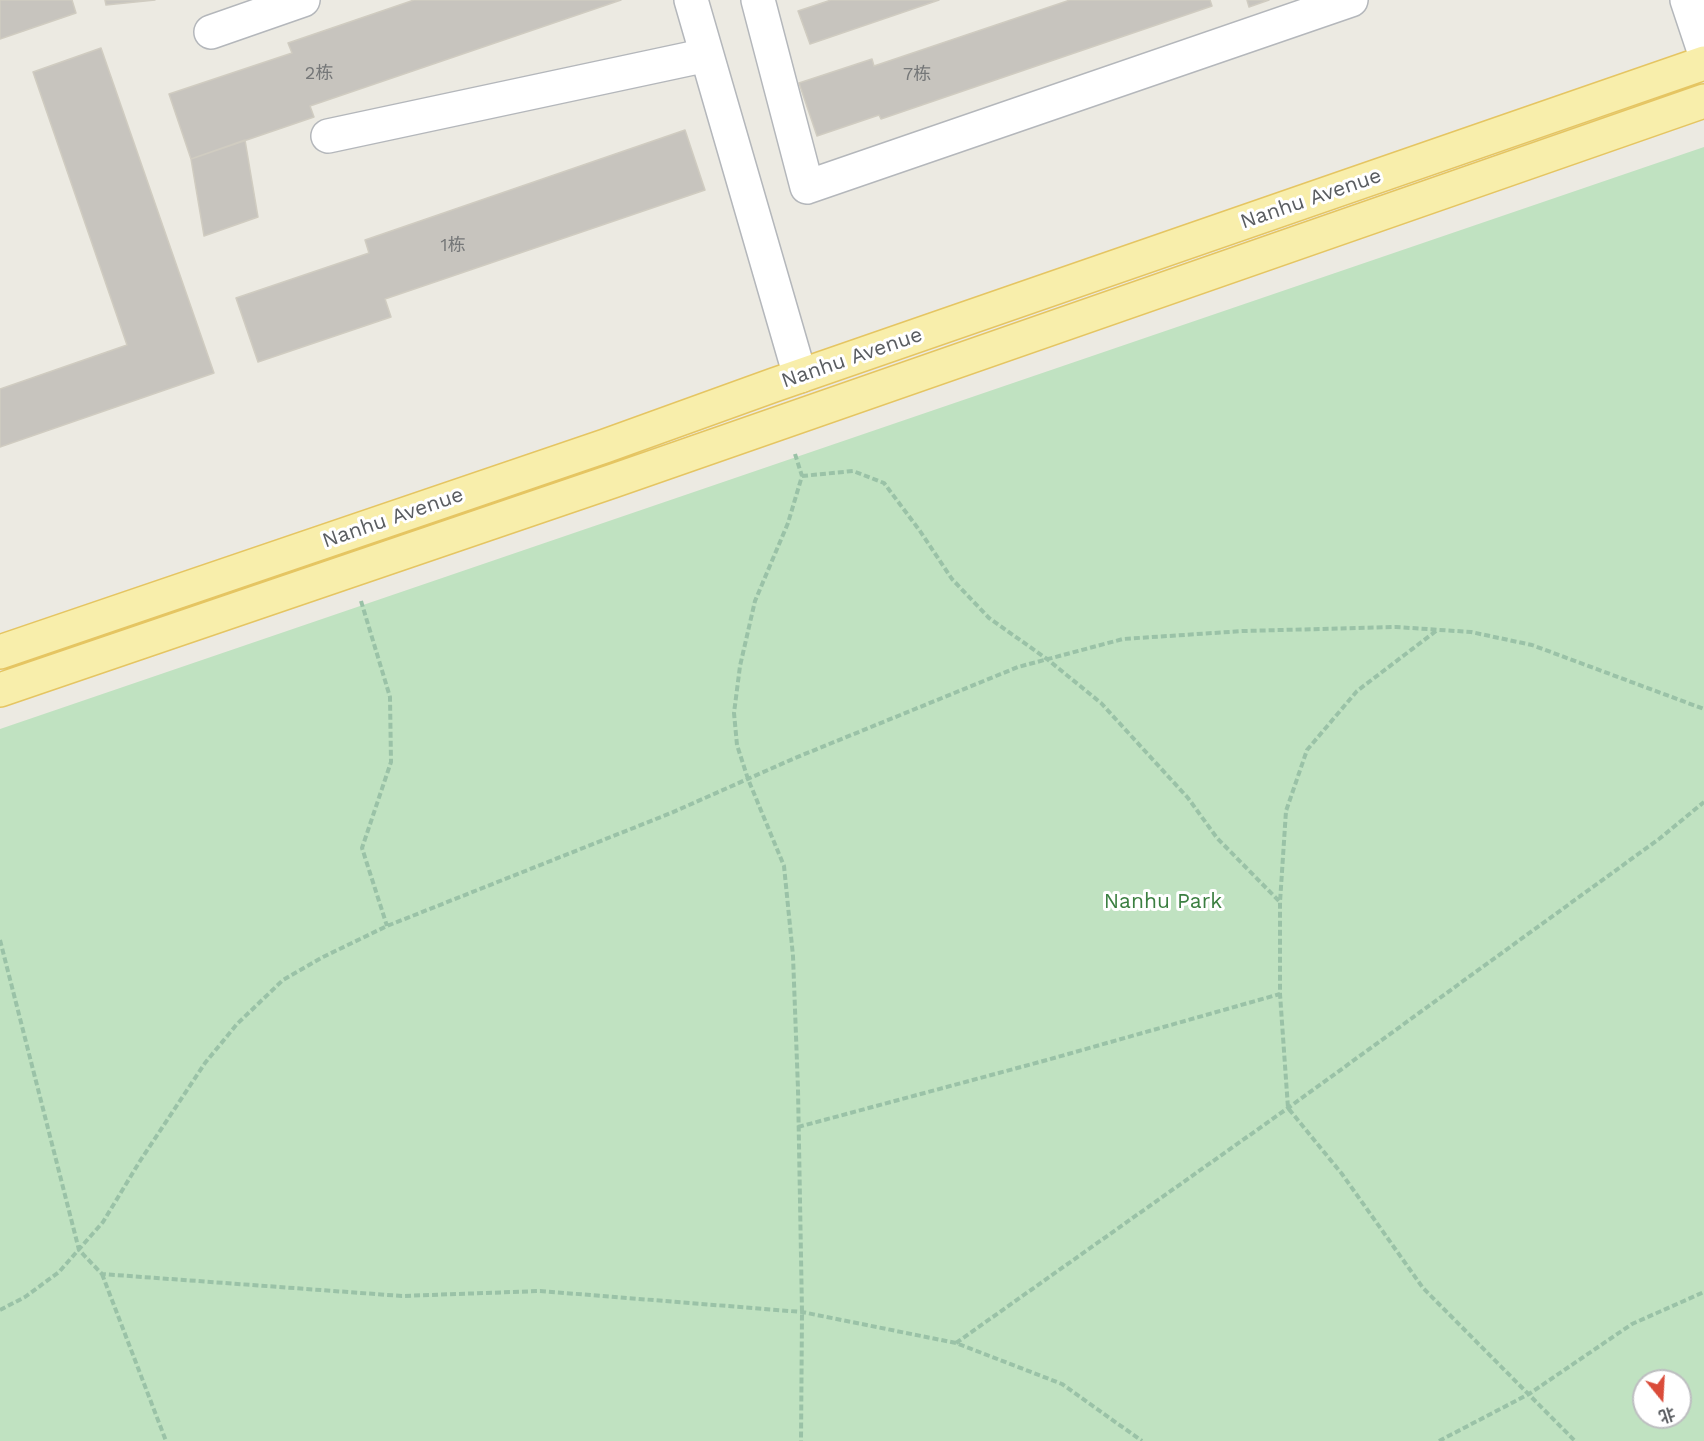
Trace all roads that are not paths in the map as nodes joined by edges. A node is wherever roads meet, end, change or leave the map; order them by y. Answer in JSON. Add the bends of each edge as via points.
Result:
{"nodes":[{"id":1,"x":303,"y":0,"type":"edge"},
{"id":2,"x":692,"y":0,"type":"edge"},
{"id":3,"x":758,"y":0,"type":"edge"},
{"id":4,"x":1351,"y":0,"type":"edge"},
{"id":5,"x":1687,"y":0,"type":"edge"},
{"id":6,"x":211,"y":32,"type":"dead end"},
{"id":7,"x":1704,"y":51,"type":"edge"},
{"id":8,"x":707,"y":55,"type":"junction"},
{"id":9,"x":1704,"y":63,"type":"edge"},
{"id":10,"x":1704,"y":101,"type":"edge"},
{"id":11,"x":328,"y":136,"type":"dead end"},
{"id":12,"x":800,"y":376,"type":"junction"},
{"id":13,"x":0,"y":652,"type":"edge"},
{"id":14,"x":0,"y":690,"type":"edge"}],
"edges":[{"from":1,"to":6,"type":"street"},
{"from":2,"to":8,"type":"street"},
{"from":3,"to":4,"type":"street","via":[[807,187]]},
{"from":5,"to":7,"type":"street"},
{"from":8,"to":11,"type":"street"},
{"from":8,"to":12,"type":"street"},
{"from":9,"to":12,"type":"main road","name":"Nanhu Avenue"},
{"from":10,"to":14,"type":"main road","name":"Nanhu Avenue"},
{"from":12,"to":13,"type":"main road","name":"Nanhu Avenue"}]}
